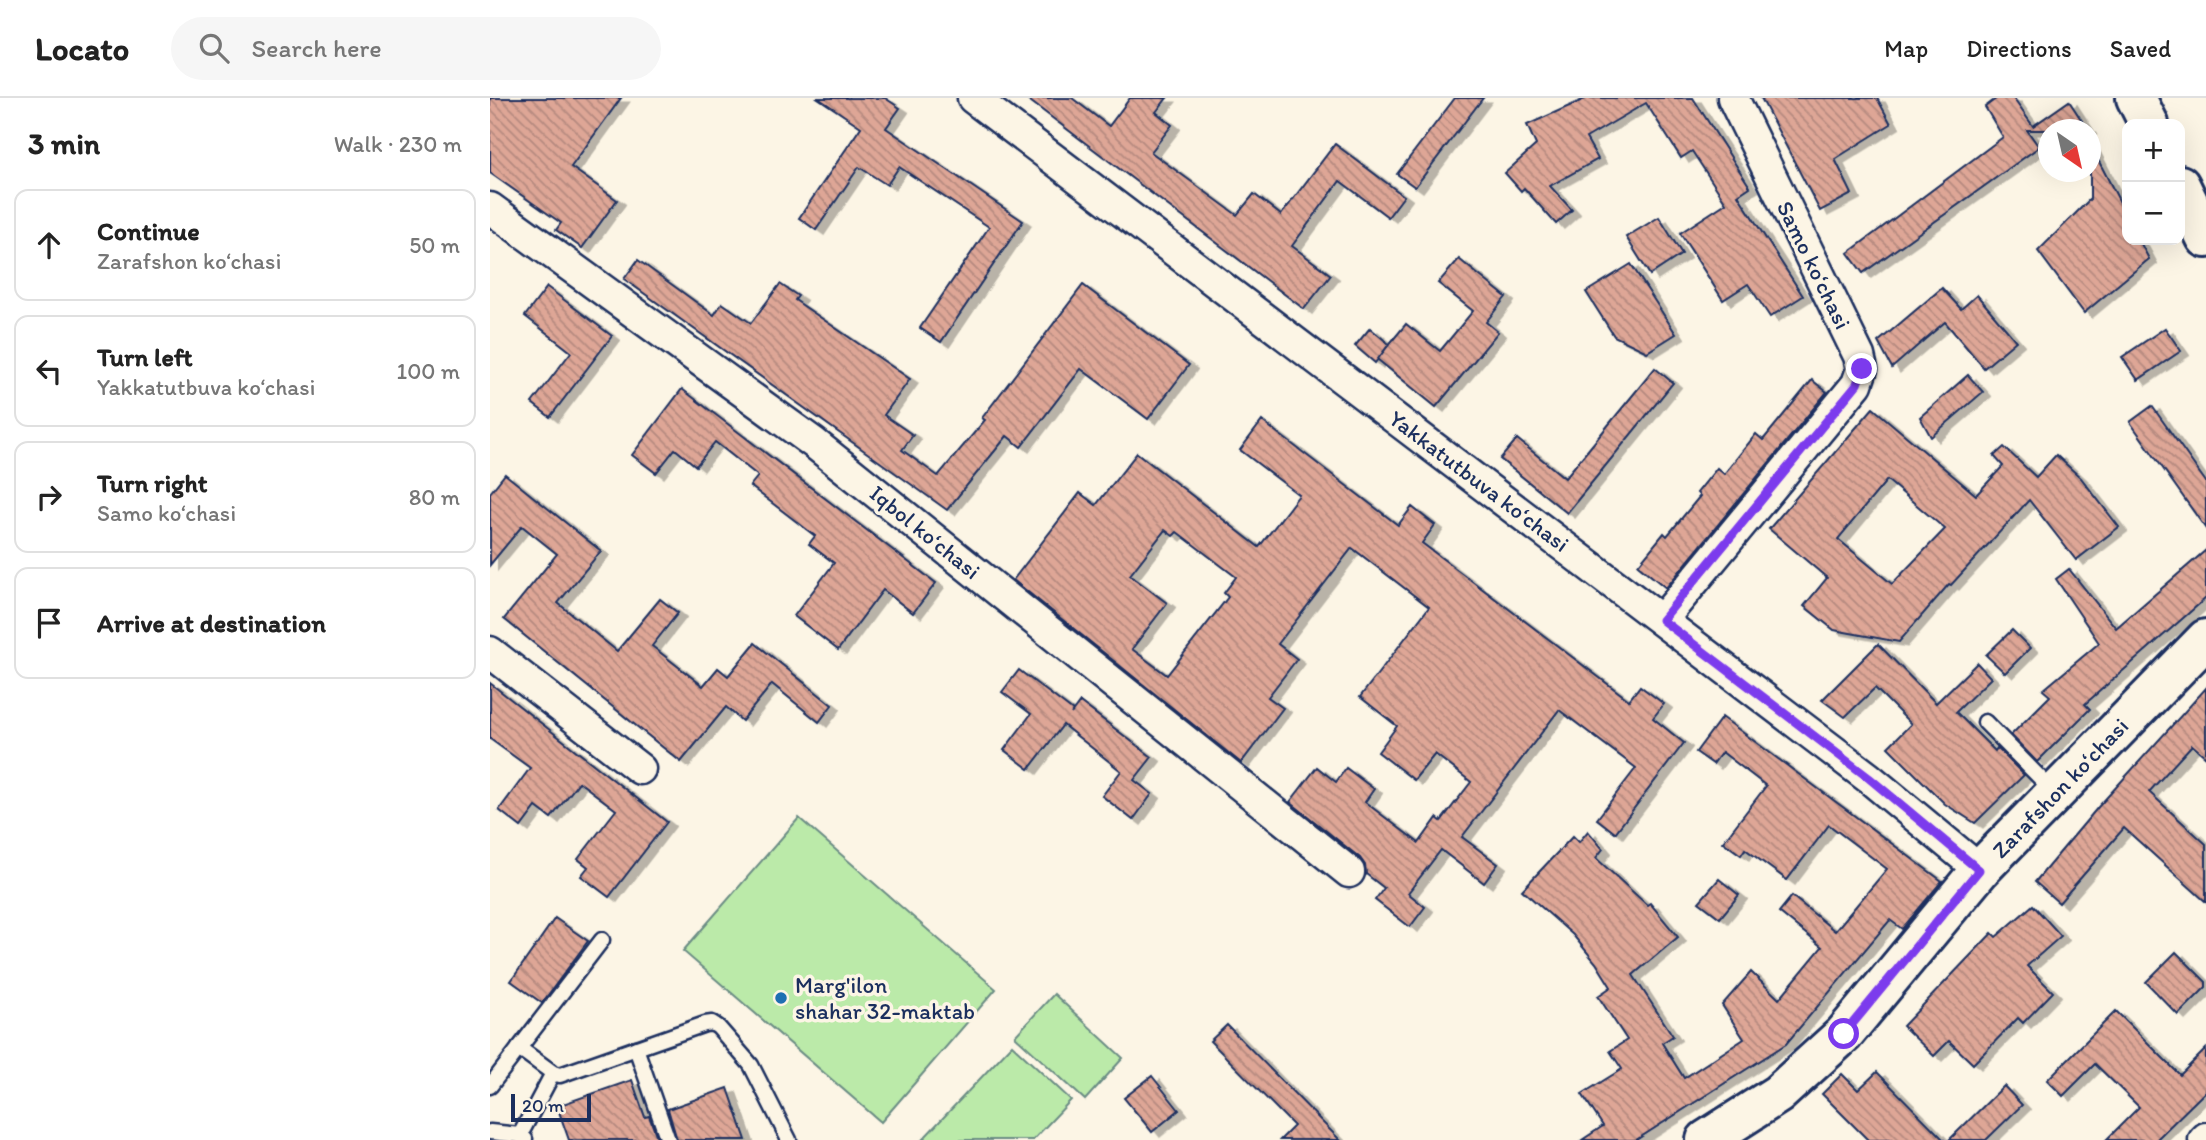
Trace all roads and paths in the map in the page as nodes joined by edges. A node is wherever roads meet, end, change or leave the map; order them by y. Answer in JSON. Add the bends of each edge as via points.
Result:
{"nodes":[{"id":1,"x":973,"y":98,"type":"edge"},
{"id":2,"x":1732,"y":98,"type":"edge"},
{"id":3,"x":2136,"y":98,"type":"edge"},
{"id":4,"x":2147,"y":119,"type":"edge"},
{"id":5,"x":2185,"y":195,"type":"edge"},
{"id":6,"x":490,"y":208,"type":"edge"},
{"id":7,"x":2206,"y":238,"type":"edge"},
{"id":8,"x":1662,"y":620,"type":"junction"},
{"id":9,"x":2206,"y":639,"type":"edge"},
{"id":10,"x":490,"y":652,"type":"edge"},
{"id":11,"x":1985,"y":722,"type":"dead end"},
{"id":12,"x":640,"y":769,"type":"dead end"},
{"id":13,"x":2055,"y":793,"type":"junction"},
{"id":14,"x":1979,"y":870,"type":"junction"},
{"id":15,"x":1349,"y":872,"type":"dead end"},
{"id":16,"x":602,"y":940,"type":"dead end"},
{"id":17,"x":519,"y":1048,"type":"junction"},
{"id":18,"x":636,"y":1048,"type":"junction"},
{"id":19,"x":553,"y":1073,"type":"junction"},
{"id":20,"x":490,"y":1086,"type":"edge"},
{"id":21,"x":490,"y":1132,"type":"edge"},
{"id":22,"x":523,"y":1138,"type":"edge"},
{"id":23,"x":668,"y":1140,"type":"edge"},
{"id":24,"x":789,"y":1140,"type":"edge"},
{"id":25,"x":1706,"y":1140,"type":"edge"}],
"edges":[{"from":1,"to":8,"type":"street","name":"Yakkatutbuva koʻchasi"},
{"from":2,"to":8,"type":"street","name":"Samo koʻchasi","via":[[1862,369],[1857,384]]},
{"from":3,"to":4,"type":"main road"},
{"from":5,"to":7,"type":"main road"},
{"from":6,"to":15,"type":"street","name":"Iqbol koʻchasi","via":[[814,443]]},
{"from":8,"to":14,"type":"street","name":"Yakkatutbuva koʻchasi","via":[[1869,778]]},
{"from":9,"to":13,"type":"main road","name":"Zarafshon koʻchasi"},
{"from":10,"to":12,"type":"street"},
{"from":11,"to":13,"type":"lane"},
{"from":13,"to":14,"type":"main road","name":"Zarafshon koʻchasi"},
{"from":14,"to":25,"type":"main road","name":"Zarafshon koʻchasi","via":[[1844,1034],[1778,1094]]},
{"from":16,"to":17,"type":"lane"},
{"from":17,"to":19,"type":"lane"},
{"from":17,"to":20,"type":"lane"},
{"from":18,"to":19,"type":"lane","via":[[560,1075]]},
{"from":18,"to":23,"type":"lane"},
{"from":18,"to":24,"type":"lane","via":[[712,1023],[751,1065]]},
{"from":19,"to":22,"type":"lane"},
{"from":21,"to":22,"type":"lane"}]}
